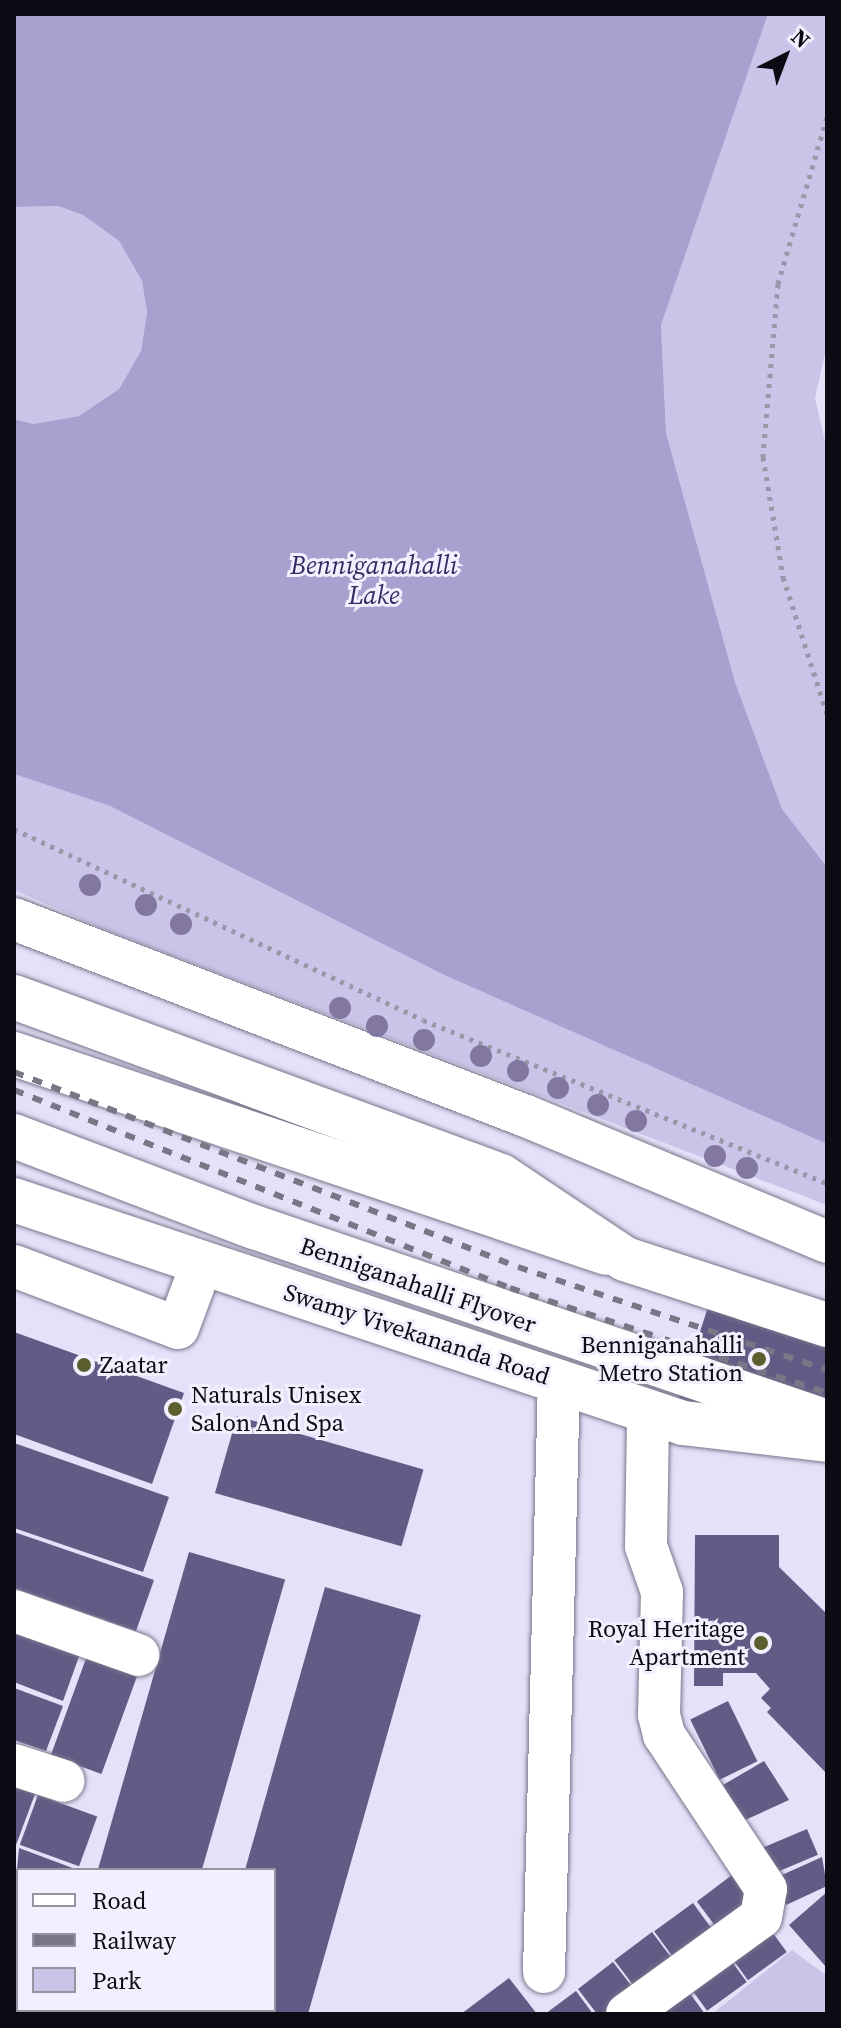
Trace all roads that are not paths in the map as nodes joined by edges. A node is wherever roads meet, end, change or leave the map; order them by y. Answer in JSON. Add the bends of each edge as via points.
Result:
{"nodes":[{"id":1,"x":14,"y":919,"type":"edge"},
{"id":2,"x":24,"y":1002,"type":"edge"},
{"id":3,"x":14,"y":1054,"type":"edge"},
{"id":4,"x":14,"y":1136,"type":"edge"},
{"id":5,"x":14,"y":1200,"type":"edge"},
{"id":6,"x":827,"y":1242,"type":"edge"},
{"id":7,"x":625,"y":1259,"type":"junction"},
{"id":8,"x":202,"y":1263,"type":"junction"},
{"id":9,"x":14,"y":1266,"type":"edge"},
{"id":10,"x":827,"y":1325,"type":"edge"},
{"id":11,"x":559,"y":1381,"type":"junction"},
{"id":12,"x":648,"y":1412,"type":"junction"},
{"id":13,"x":827,"y":1422,"type":"edge"},
{"id":14,"x":827,"y":1440,"type":"edge"},
{"id":15,"x":14,"y":1611,"type":"edge"},
{"id":16,"x":138,"y":1655,"type":"dead end"},
{"id":17,"x":14,"y":1765,"type":"edge"},
{"id":18,"x":64,"y":1781,"type":"dead end"},
{"id":19,"x":544,"y":1972,"type":"dead end"},
{"id":20,"x":627,"y":2014,"type":"edge"}],
"edges":[{"from":1,"to":6,"type":"street","via":[[526,1116]]},
{"from":2,"to":7,"type":"main road","via":[[501,1176]]},
{"from":3,"to":7,"type":"main road"},
{"from":4,"to":13,"type":"main road","name":"Benniganahalli Flyover","via":[[254,1227]]},
{"from":5,"to":8,"type":"main road","name":"Swamy Vivekananda Road"},
{"from":7,"to":10,"type":"main road"},
{"from":8,"to":9,"type":"street","via":[[178,1328]]},
{"from":8,"to":11,"type":"main road","name":"Swamy Vivekananda Road"},
{"from":11,"to":12,"type":"main road","name":"Swamy Vivekananda Road"},
{"from":11,"to":19,"type":"street"},
{"from":12,"to":14,"type":"main road","name":"Swamy Vivekananda Road","via":[[683,1423]]},
{"from":12,"to":20,"type":"street","via":[[646,1546],[662,1592],[659,1715],[664,1735],[766,1889],[761,1917]]},
{"from":15,"to":16,"type":"street"},
{"from":17,"to":18,"type":"street"}]}
